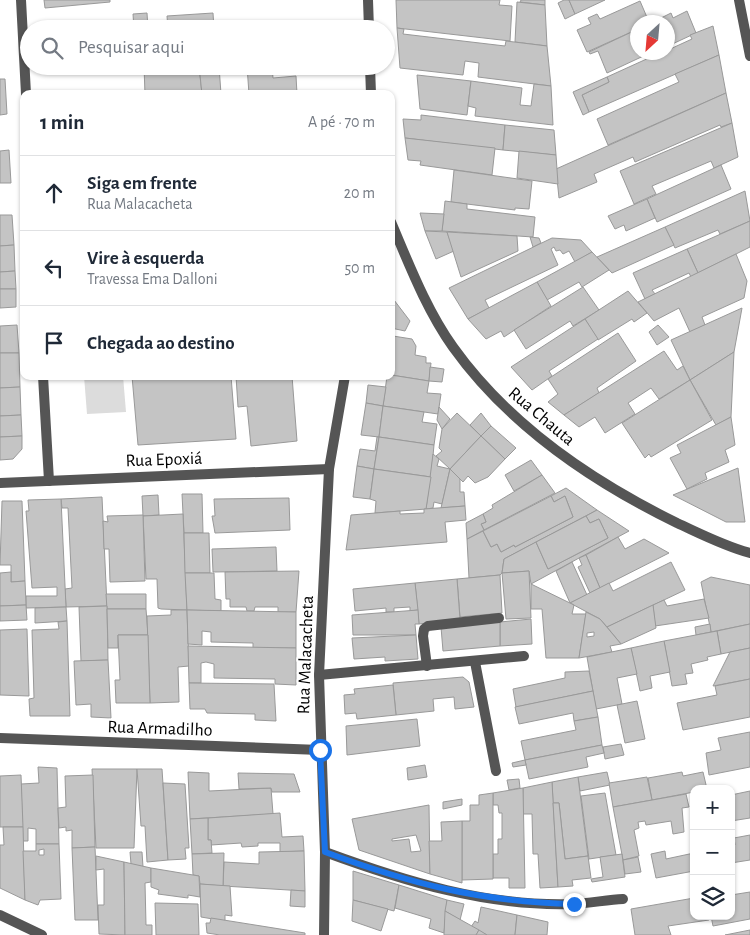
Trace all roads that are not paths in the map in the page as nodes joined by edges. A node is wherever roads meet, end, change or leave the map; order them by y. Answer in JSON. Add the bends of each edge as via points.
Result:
{"nodes":[{"id":1,"x":21,"y":0,"type":"edge"},
{"id":2,"x":368,"y":0,"type":"edge"},
{"id":3,"x":739,"y":0,"type":"edge"},
{"id":4,"x":22,"y":20,"type":"edge"},
{"id":5,"x":369,"y":20,"type":"edge"},
{"id":6,"x":750,"y":56,"type":"edge"},
{"id":7,"x":25,"y":75,"type":"edge"},
{"id":8,"x":370,"y":75,"type":"edge"},
{"id":9,"x":26,"y":90,"type":"edge"},
{"id":10,"x":371,"y":90,"type":"edge"},
{"id":11,"x":395,"y":232,"type":"edge"},
{"id":12,"x":43,"y":380,"type":"edge"},
{"id":13,"x":344,"y":380,"type":"edge"},
{"id":14,"x":330,"y":468,"type":"junction"},
{"id":15,"x":49,"y":481,"type":"junction"},
{"id":16,"x":0,"y":483,"type":"edge"},
{"id":17,"x":750,"y":552,"type":"edge"},
{"id":18,"x":499,"y":618,"type":"dead end"},
{"id":19,"x":524,"y":656,"type":"dead end"},
{"id":20,"x":475,"y":662,"type":"junction"},
{"id":21,"x":427,"y":666,"type":"junction"},
{"id":22,"x":319,"y":675,"type":"junction"},
{"id":23,"x":0,"y":738,"type":"edge"},
{"id":24,"x":320,"y":750,"type":"junction"},
{"id":25,"x":496,"y":771,"type":"dead end"},
{"id":26,"x":325,"y":852,"type":"junction"},
{"id":27,"x":623,"y":899,"type":"dead end"},
{"id":28,"x":0,"y":915,"type":"edge"},
{"id":29,"x":42,"y":935,"type":"edge"},
{"id":30,"x":324,"y":935,"type":"edge"}],
"edges":[{"from":1,"to":4,"type":"street"},
{"from":2,"to":5,"type":"street"},
{"from":3,"to":6,"type":"street"},
{"from":7,"to":9,"type":"street"},
{"from":8,"to":10,"type":"street"},
{"from":11,"to":17,"type":"street","name":"Rua Chauta","via":[[416,283],[453,346],[497,399],[570,461],[642,504],[726,546]]},
{"from":12,"to":15,"type":"street"},
{"from":13,"to":14,"type":"street","name":"Rua Malacacheta"},
{"from":14,"to":15,"type":"street","name":"Rua Epoxiá"},
{"from":14,"to":22,"type":"street","name":"Rua Malacacheta"},
{"from":15,"to":16,"type":"street","name":"Rua Epoxiá"},
{"from":18,"to":21,"type":"street","via":[[428,626],[423,636]]},
{"from":19,"to":20,"type":"street"},
{"from":20,"to":21,"type":"street"},
{"from":20,"to":25,"type":"street"},
{"from":21,"to":22,"type":"street"},
{"from":22,"to":24,"type":"street","name":"Rua Malacacheta"},
{"from":23,"to":24,"type":"street","name":"Rua Armadilho"},
{"from":24,"to":26,"type":"street","name":"Rua Malacacheta"},
{"from":26,"to":27,"type":"street","via":[[415,883],[479,896],[532,903],[574,904]]},
{"from":26,"to":30,"type":"street","name":"Rua Malacacheta"},
{"from":28,"to":29,"type":"street"}]}
